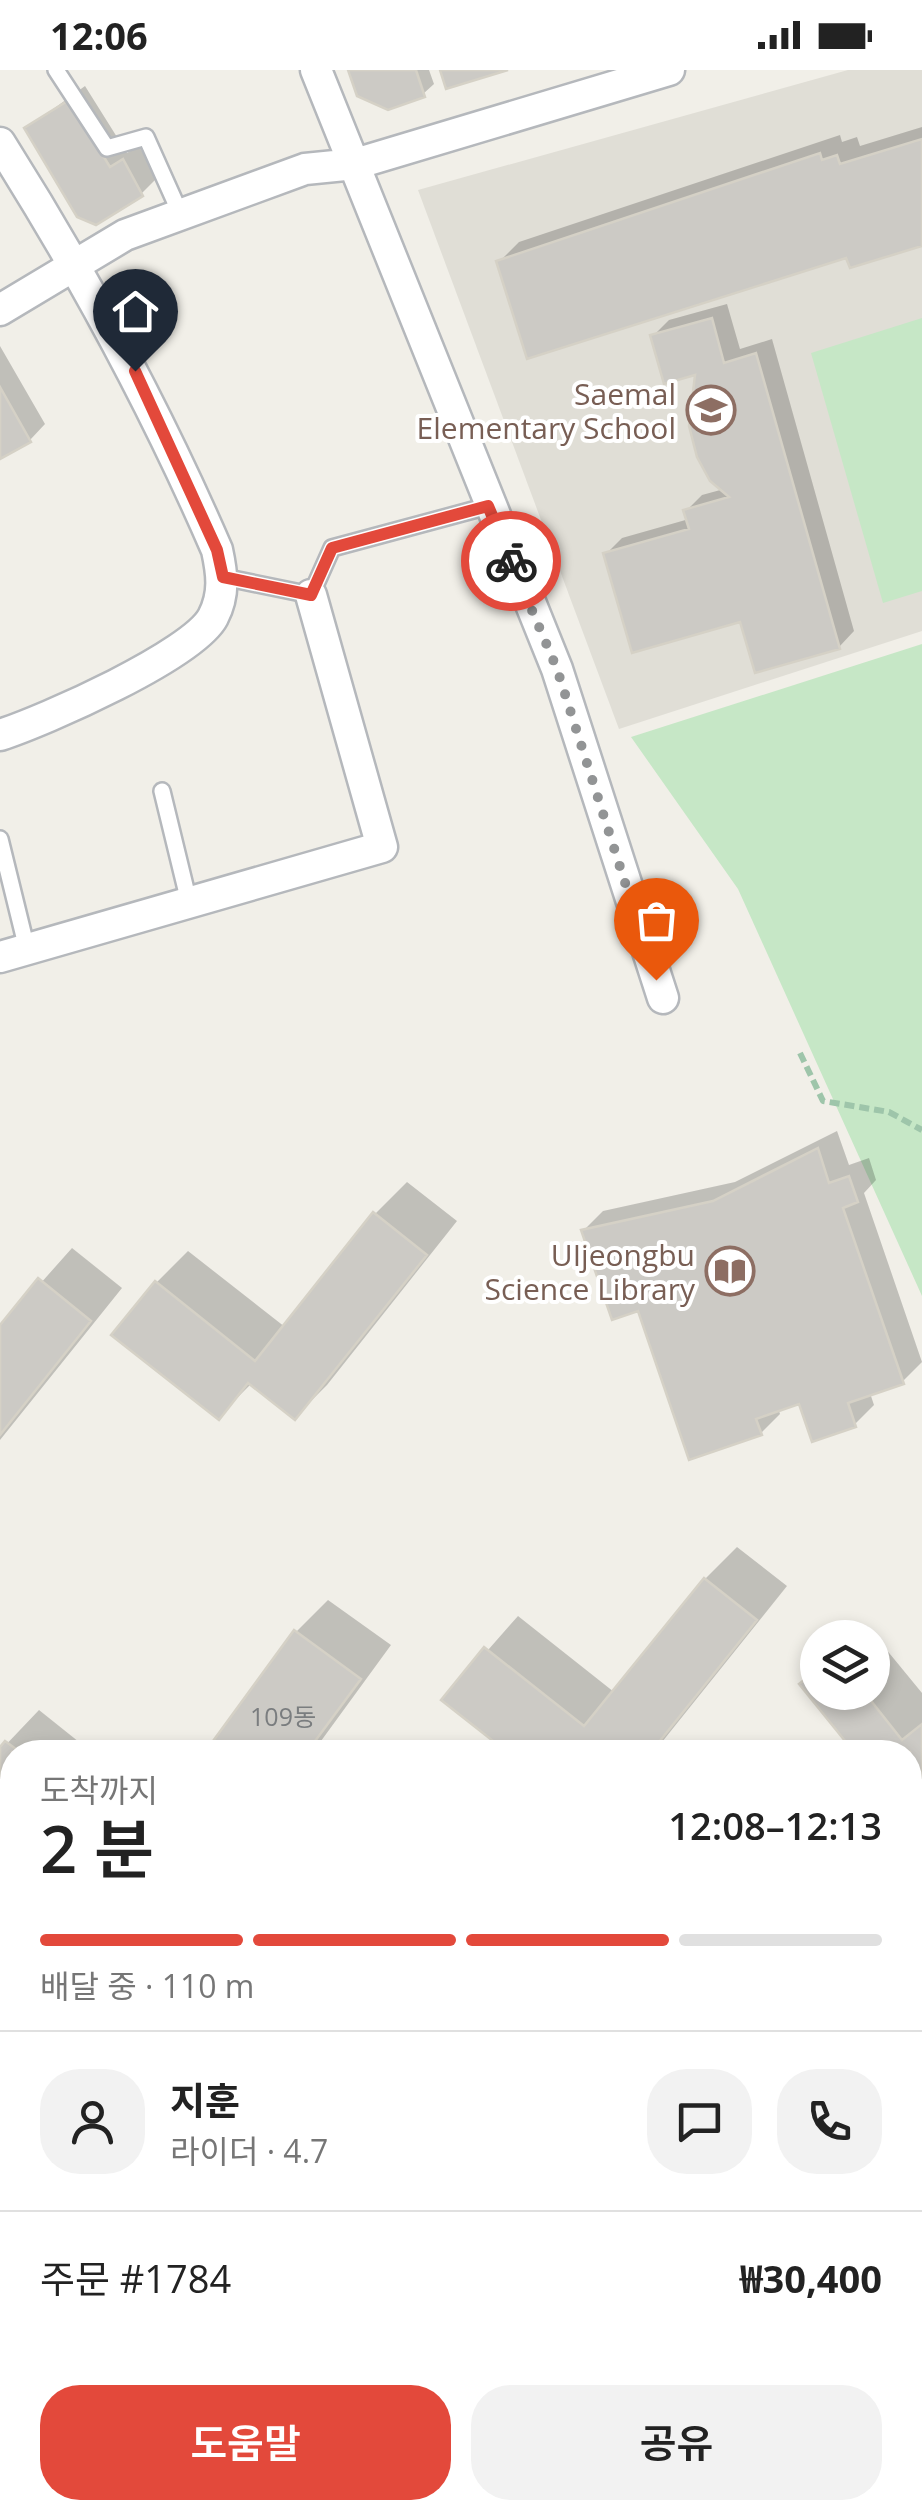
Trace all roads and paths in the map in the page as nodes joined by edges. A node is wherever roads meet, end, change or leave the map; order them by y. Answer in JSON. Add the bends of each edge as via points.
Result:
{"nodes":[{"id":1,"x":56,"y":70,"type":"edge"},
{"id":2,"x":316,"y":70,"type":"edge"},
{"id":3,"x":670,"y":70,"type":"edge"},
{"id":4,"x":0,"y":143,"type":"edge"},
{"id":5,"x":355,"y":164,"type":"junction"},
{"id":6,"x":180,"y":213,"type":"junction"},
{"id":7,"x":77,"y":264,"type":"junction"},
{"id":8,"x":0,"y":310,"type":"edge"},
{"id":9,"x":488,"y":506,"type":"junction"},
{"id":10,"x":223,"y":577,"type":"junction"},
{"id":11,"x":311,"y":595,"type":"junction"},
{"id":12,"x":0,"y":735,"type":"edge"},
{"id":13,"x":162,"y":791,"type":"dead end"},
{"id":14,"x":0,"y":838,"type":"edge"},
{"id":15,"x":190,"y":902,"type":"junction"},
{"id":16,"x":14,"y":953,"type":"edge"},
{"id":17,"x":662,"y":998,"type":"dead end"},
{"id":18,"x":800,"y":1053,"type":"dead end"},
{"id":19,"x":922,"y":1130,"type":"edge"}],
"edges":[{"from":1,"to":6,"type":"lane","via":[[108,148],[146,137]]},
{"from":2,"to":5,"type":"street"},
{"from":3,"to":5,"type":"street"},
{"from":4,"to":7,"type":"street"},
{"from":5,"to":6,"type":"street","via":[[305,170]]},
{"from":5,"to":9,"type":"street"},
{"from":6,"to":7,"type":"street"},
{"from":7,"to":8,"type":"street"},
{"from":7,"to":10,"type":"street","via":[[167,434]]},
{"from":9,"to":11,"type":"lane","via":[[332,548]]},
{"from":9,"to":17,"type":"street","via":[[557,669]]},
{"from":10,"to":11,"type":"lane"},
{"from":10,"to":12,"type":"street","via":[[212,620],[191,642],[60,712]]},
{"from":11,"to":15,"type":"street","via":[[382,846]]},
{"from":13,"to":15,"type":"lane"},
{"from":14,"to":16,"type":"lane"},
{"from":15,"to":16,"type":"street"},
{"from":18,"to":19,"type":"path","via":[[823,1101],[889,1112]]}]}
